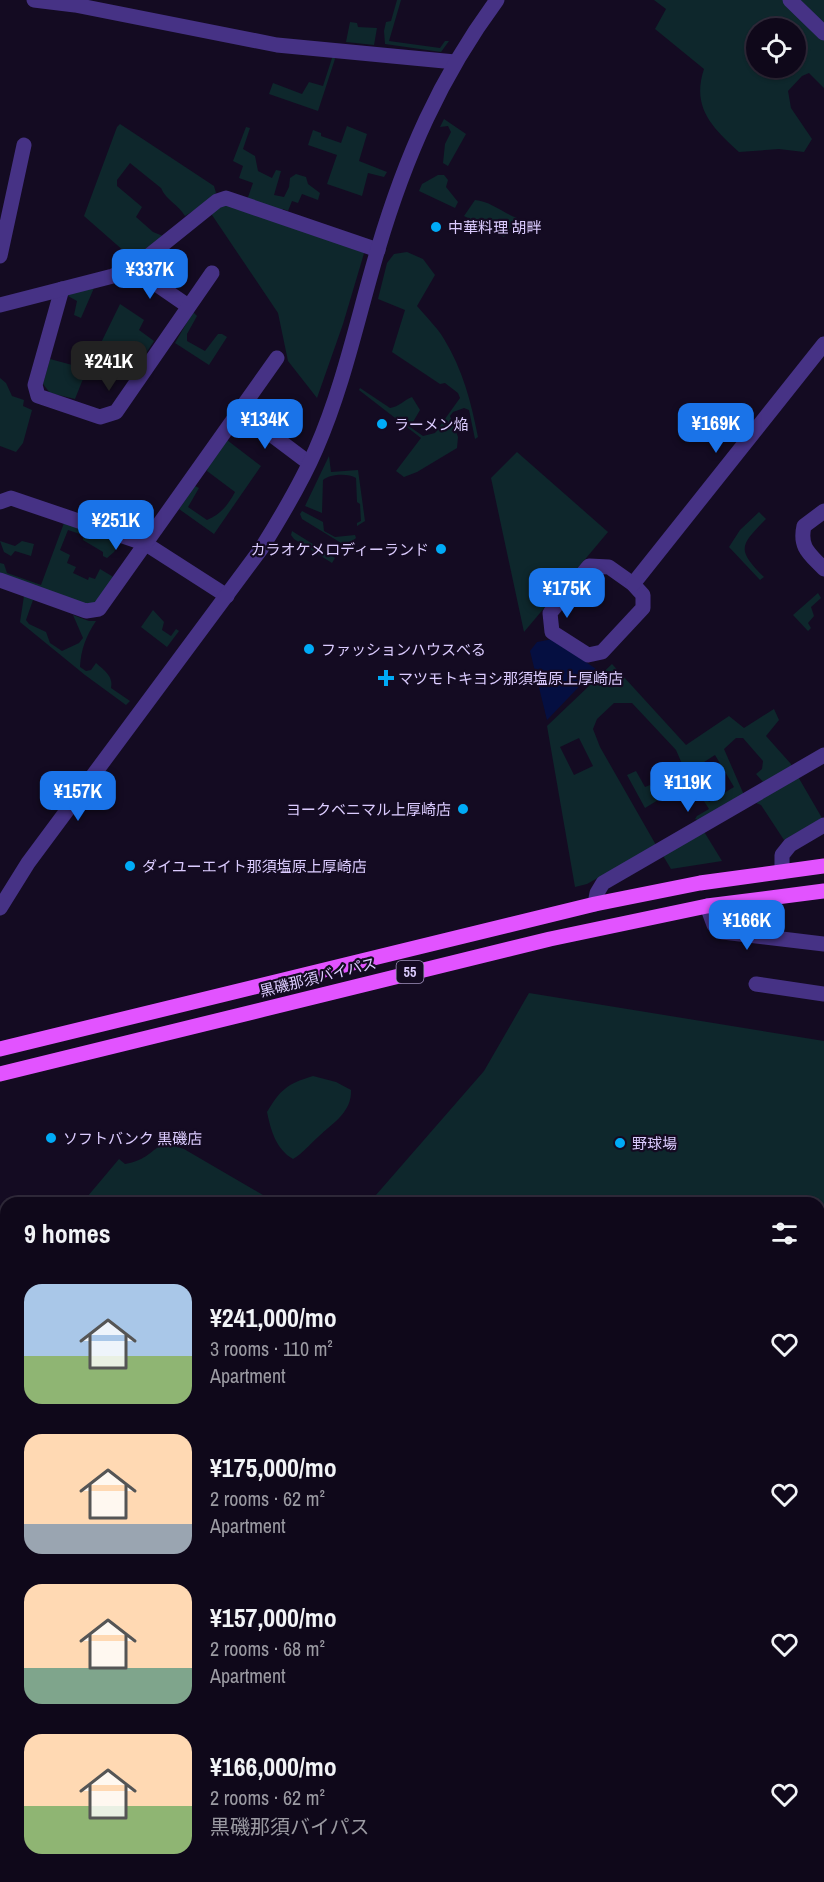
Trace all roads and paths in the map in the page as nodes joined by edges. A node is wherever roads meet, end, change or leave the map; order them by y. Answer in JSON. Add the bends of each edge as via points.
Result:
{"nodes":[{"id":1,"x":497,"y":0,"type":"edge"},
{"id":2,"x":790,"y":0,"type":"edge"},
{"id":3,"x":42,"y":1,"type":"edge"},
{"id":4,"x":824,"y":33,"type":"edge"},
{"id":5,"x":455,"y":62,"type":"junction"},
{"id":6,"x":24,"y":145,"type":"dead end"},
{"id":7,"x":6,"y":197,"type":"edge"},
{"id":8,"x":378,"y":250,"type":"junction"},
{"id":9,"x":0,"y":256,"type":"edge"},
{"id":10,"x":136,"y":266,"type":"junction"},
{"id":11,"x":212,"y":273,"type":"dead end"},
{"id":12,"x":62,"y":289,"type":"junction"},
{"id":13,"x":0,"y":305,"type":"edge"},
{"id":14,"x":188,"y":306,"type":"junction"},
{"id":15,"x":824,"y":344,"type":"edge"},
{"id":16,"x":277,"y":358,"type":"dead end"},
{"id":17,"x":240,"y":411,"type":"junction"},
{"id":18,"x":309,"y":463,"type":"junction"},
{"id":19,"x":0,"y":502,"type":"edge"},
{"id":20,"x":824,"y":511,"type":"edge"},
{"id":21,"x":146,"y":544,"type":"junction"},
{"id":22,"x":824,"y":569,"type":"edge"},
{"id":23,"x":0,"y":580,"type":"edge"},
{"id":24,"x":633,"y":584,"type":"junction"},
{"id":25,"x":227,"y":596,"type":"junction"},
{"id":26,"x":824,"y":755,"type":"edge"},
{"id":27,"x":824,"y":825,"type":"edge"},
{"id":28,"x":824,"y":866,"type":"edge"},
{"id":29,"x":782,"y":872,"type":"junction"},
{"id":30,"x":824,"y":891,"type":"edge"},
{"id":31,"x":596,"y":904,"type":"junction"},
{"id":32,"x":707,"y":906,"type":"junction"},
{"id":33,"x":0,"y":908,"type":"edge"},
{"id":34,"x":824,"y":944,"type":"edge"},
{"id":35,"x":756,"y":984,"type":"dead end"},
{"id":36,"x":824,"y":994,"type":"edge"},
{"id":37,"x":0,"y":1049,"type":"edge"},
{"id":38,"x":0,"y":1074,"type":"edge"}],
"edges":[{"from":1,"to":5,"type":"street"},
{"from":2,"to":4,"type":"street"},
{"from":3,"to":5,"type":"street","via":[[277,45]]},
{"from":5,"to":8,"type":"street","via":[[420,130]]},
{"from":6,"to":7,"type":"street"},
{"from":7,"to":9,"type":"street"},
{"from":8,"to":10,"type":"street","via":[[226,198],[217,201]]},
{"from":8,"to":18,"type":"street","via":[[342,376]]},
{"from":10,"to":12,"type":"street"},
{"from":10,"to":14,"type":"street"},
{"from":11,"to":14,"type":"street"},
{"from":12,"to":13,"type":"street"},
{"from":12,"to":14,"type":"street","via":[[35,385],[38,396],[100,417],[116,412]]},
{"from":15,"to":24,"type":"street"},
{"from":16,"to":17,"type":"street"},
{"from":17,"to":18,"type":"street"},
{"from":17,"to":21,"type":"street"},
{"from":18,"to":25,"type":"street","via":[[288,506]]},
{"from":19,"to":21,"type":"street","via":[[10,498]]},
{"from":20,"to":22,"type":"street","via":[[804,526],[802,537],[805,548]]},
{"from":21,"to":23,"type":"street","via":[[99,609],[86,611]]},
{"from":21,"to":25,"type":"street"},
{"from":24,"to":24,"type":"street","via":[[643,595],[643,608],[602,652],[588,656],[552,632],[550,613],[589,567],[609,567]]},
{"from":25,"to":33,"type":"street","via":[[28,863]]},
{"from":26,"to":31,"type":"street","via":[[603,883]]},
{"from":27,"to":29,"type":"street","via":[[790,845],[782,855]]},
{"from":28,"to":29,"type":"main road","name":"黒磯那須バイパス","number":"55"},
{"from":29,"to":31,"type":"main road","name":"黒磯那須バイパス","number":"55","via":[[700,883]]},
{"from":30,"to":32,"type":"main road","name":"黒磯那須バイパス","number":"55"},
{"from":31,"to":37,"type":"main road","name":"黒磯那須バイパス","number":"55"},
{"from":32,"to":34,"type":"street","via":[[714,925],[723,932]]},
{"from":32,"to":38,"type":"main road","name":"黒磯那須バイパス","number":"55","via":[[422,969]]},
{"from":35,"to":36,"type":"street"}]}
